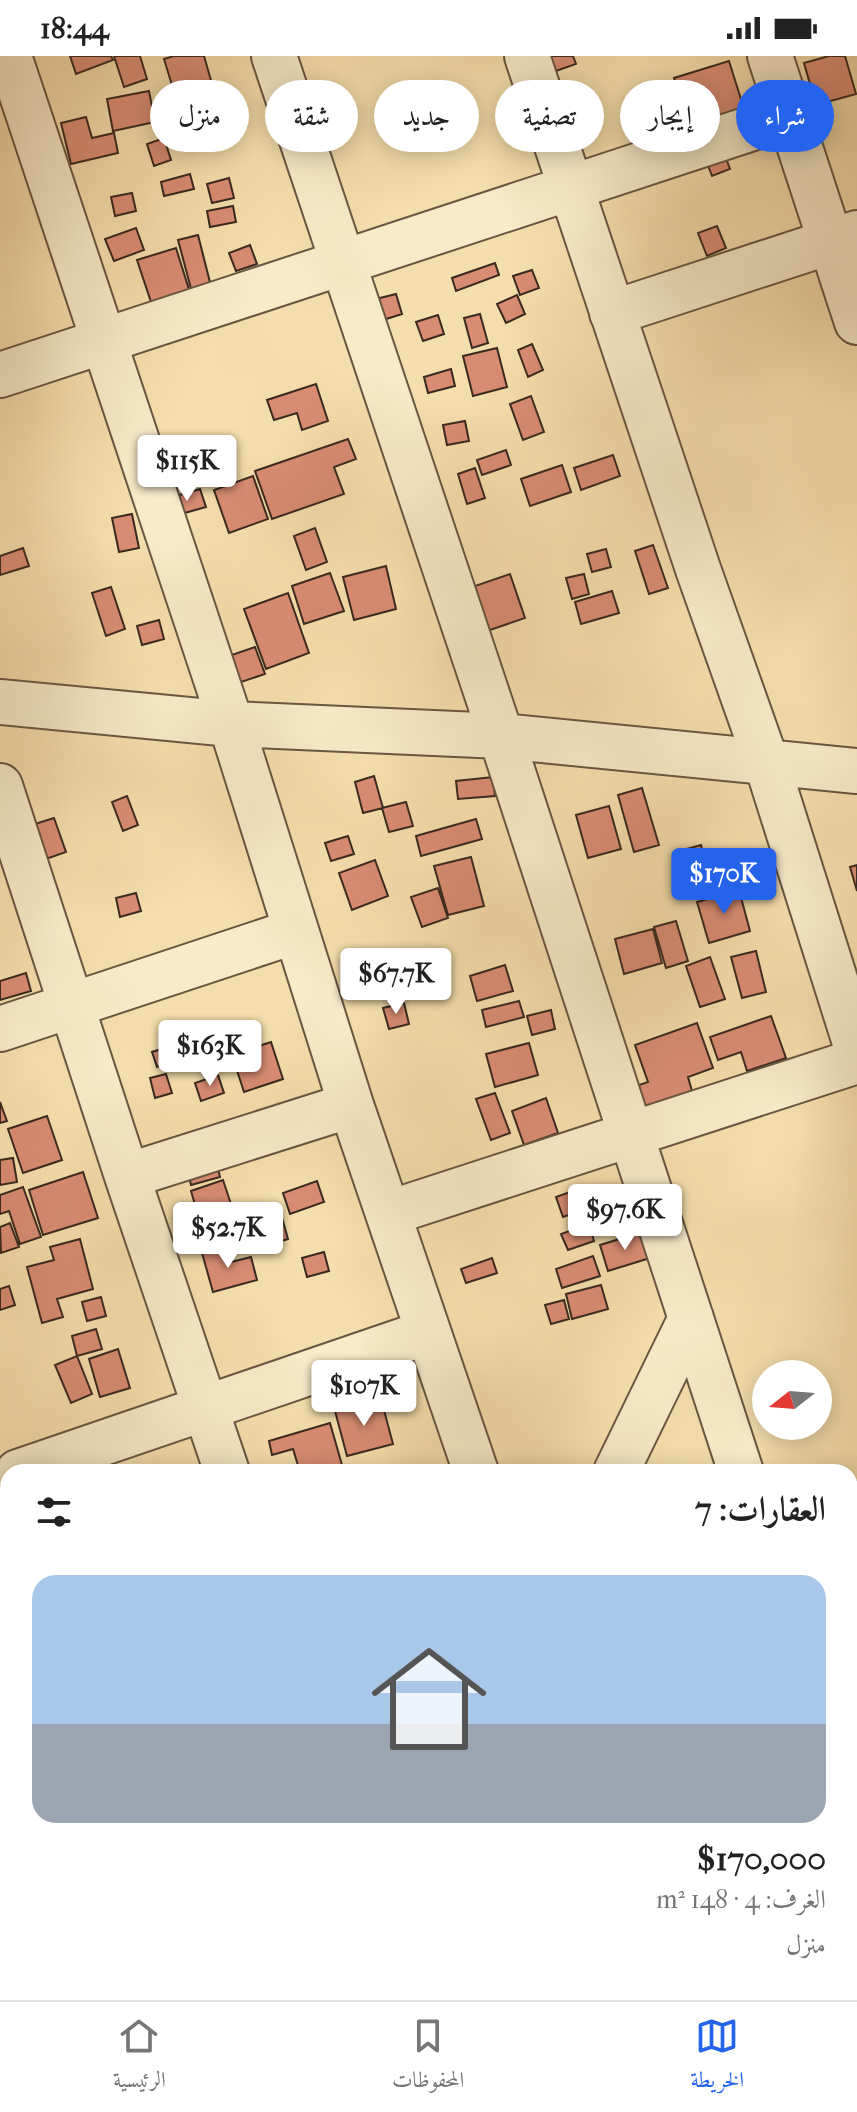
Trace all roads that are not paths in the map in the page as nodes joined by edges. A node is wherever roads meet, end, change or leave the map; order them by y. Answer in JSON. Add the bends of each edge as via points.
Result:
{"nodes":[{"id":1,"x":9,"y":56,"type":"edge"},
{"id":2,"x":274,"y":56,"type":"edge"},
{"id":3,"x":527,"y":56,"type":"edge"},
{"id":4,"x":770,"y":56,"type":"edge"},
{"id":5,"x":778,"y":80,"type":"edge"},
{"id":6,"x":736,"y":134,"type":"edge"},
{"id":7,"x":805,"y":152,"type":"edge"},
{"id":8,"x":571,"y":188,"type":"junction"},
{"id":9,"x":844,"y":238,"type":"edge"},
{"id":10,"x":342,"y":263,"type":"junction"},
{"id":11,"x":612,"y":313,"type":"junction"},
{"id":12,"x":857,"y":322,"type":"edge"},
{"id":13,"x":103,"y":342,"type":"junction"},
{"id":14,"x":0,"y":375,"type":"edge"},
{"id":15,"x":0,"y":702,"type":"edge"},
{"id":16,"x":231,"y":724,"type":"junction"},
{"id":17,"x":501,"y":736,"type":"junction"},
{"id":18,"x":766,"y":761,"type":"junction"},
{"id":19,"x":857,"y":771,"type":"edge"},
{"id":20,"x":0,"y":786,"type":"edge"},
{"id":21,"x":296,"y":931,"type":"junction"},
{"id":22,"x":72,"y":1004,"type":"junction"},
{"id":23,"x":0,"y":1029,"type":"edge"},
{"id":24,"x":857,"y":1049,"type":"edge"},
{"id":25,"x":857,"y":1061,"type":"edge"},
{"id":26,"x":351,"y":1105,"type":"junction"},
{"id":27,"x":629,"y":1135,"type":"junction"},
{"id":28,"x":127,"y":1176,"type":"junction"},
{"id":29,"x":389,"y":1213,"type":"junction"},
{"id":30,"x":691,"y":1318,"type":"junction"},
{"id":31,"x":428,"y":1332,"type":"junction"},
{"id":32,"x":205,"y":1408,"type":"junction"},
{"id":33,"x":41,"y":1464,"type":"edge"},
{"id":34,"x":224,"y":1464,"type":"edge"},
{"id":35,"x":473,"y":1464,"type":"edge"},
{"id":36,"x":620,"y":1464,"type":"edge"},
{"id":37,"x":738,"y":1464,"type":"edge"}],
"edges":[{"from":1,"to":13,"type":"street"},
{"from":2,"to":10,"type":"street"},
{"from":3,"to":8,"type":"street"},
{"from":4,"to":5,"type":"street"},
{"from":6,"to":8,"type":"street"},
{"from":7,"to":9,"type":"street"},
{"from":8,"to":10,"type":"street"},
{"from":8,"to":11,"type":"street"},
{"from":9,"to":11,"type":"street"},
{"from":9,"to":12,"type":"street"},
{"from":10,"to":13,"type":"street"},
{"from":10,"to":17,"type":"street"},
{"from":11,"to":18,"type":"street"},
{"from":13,"to":14,"type":"street"},
{"from":13,"to":16,"type":"street"},
{"from":15,"to":16,"type":"street"},
{"from":16,"to":17,"type":"street"},
{"from":16,"to":21,"type":"street"},
{"from":17,"to":18,"type":"street"},
{"from":17,"to":27,"type":"street"},
{"from":18,"to":19,"type":"street"},
{"from":18,"to":24,"type":"street"},
{"from":20,"to":22,"type":"street"},
{"from":21,"to":22,"type":"street"},
{"from":21,"to":26,"type":"street"},
{"from":22,"to":23,"type":"street"},
{"from":22,"to":28,"type":"street"},
{"from":25,"to":27,"type":"street"},
{"from":26,"to":28,"type":"street"},
{"from":26,"to":29,"type":"street"},
{"from":27,"to":29,"type":"street"},
{"from":27,"to":30,"type":"street"},
{"from":28,"to":32,"type":"street"},
{"from":29,"to":31,"type":"street"},
{"from":30,"to":36,"type":"street"},
{"from":30,"to":37,"type":"street"},
{"from":31,"to":32,"type":"street"},
{"from":31,"to":35,"type":"street"},
{"from":32,"to":33,"type":"street"},
{"from":32,"to":34,"type":"street"}]}
